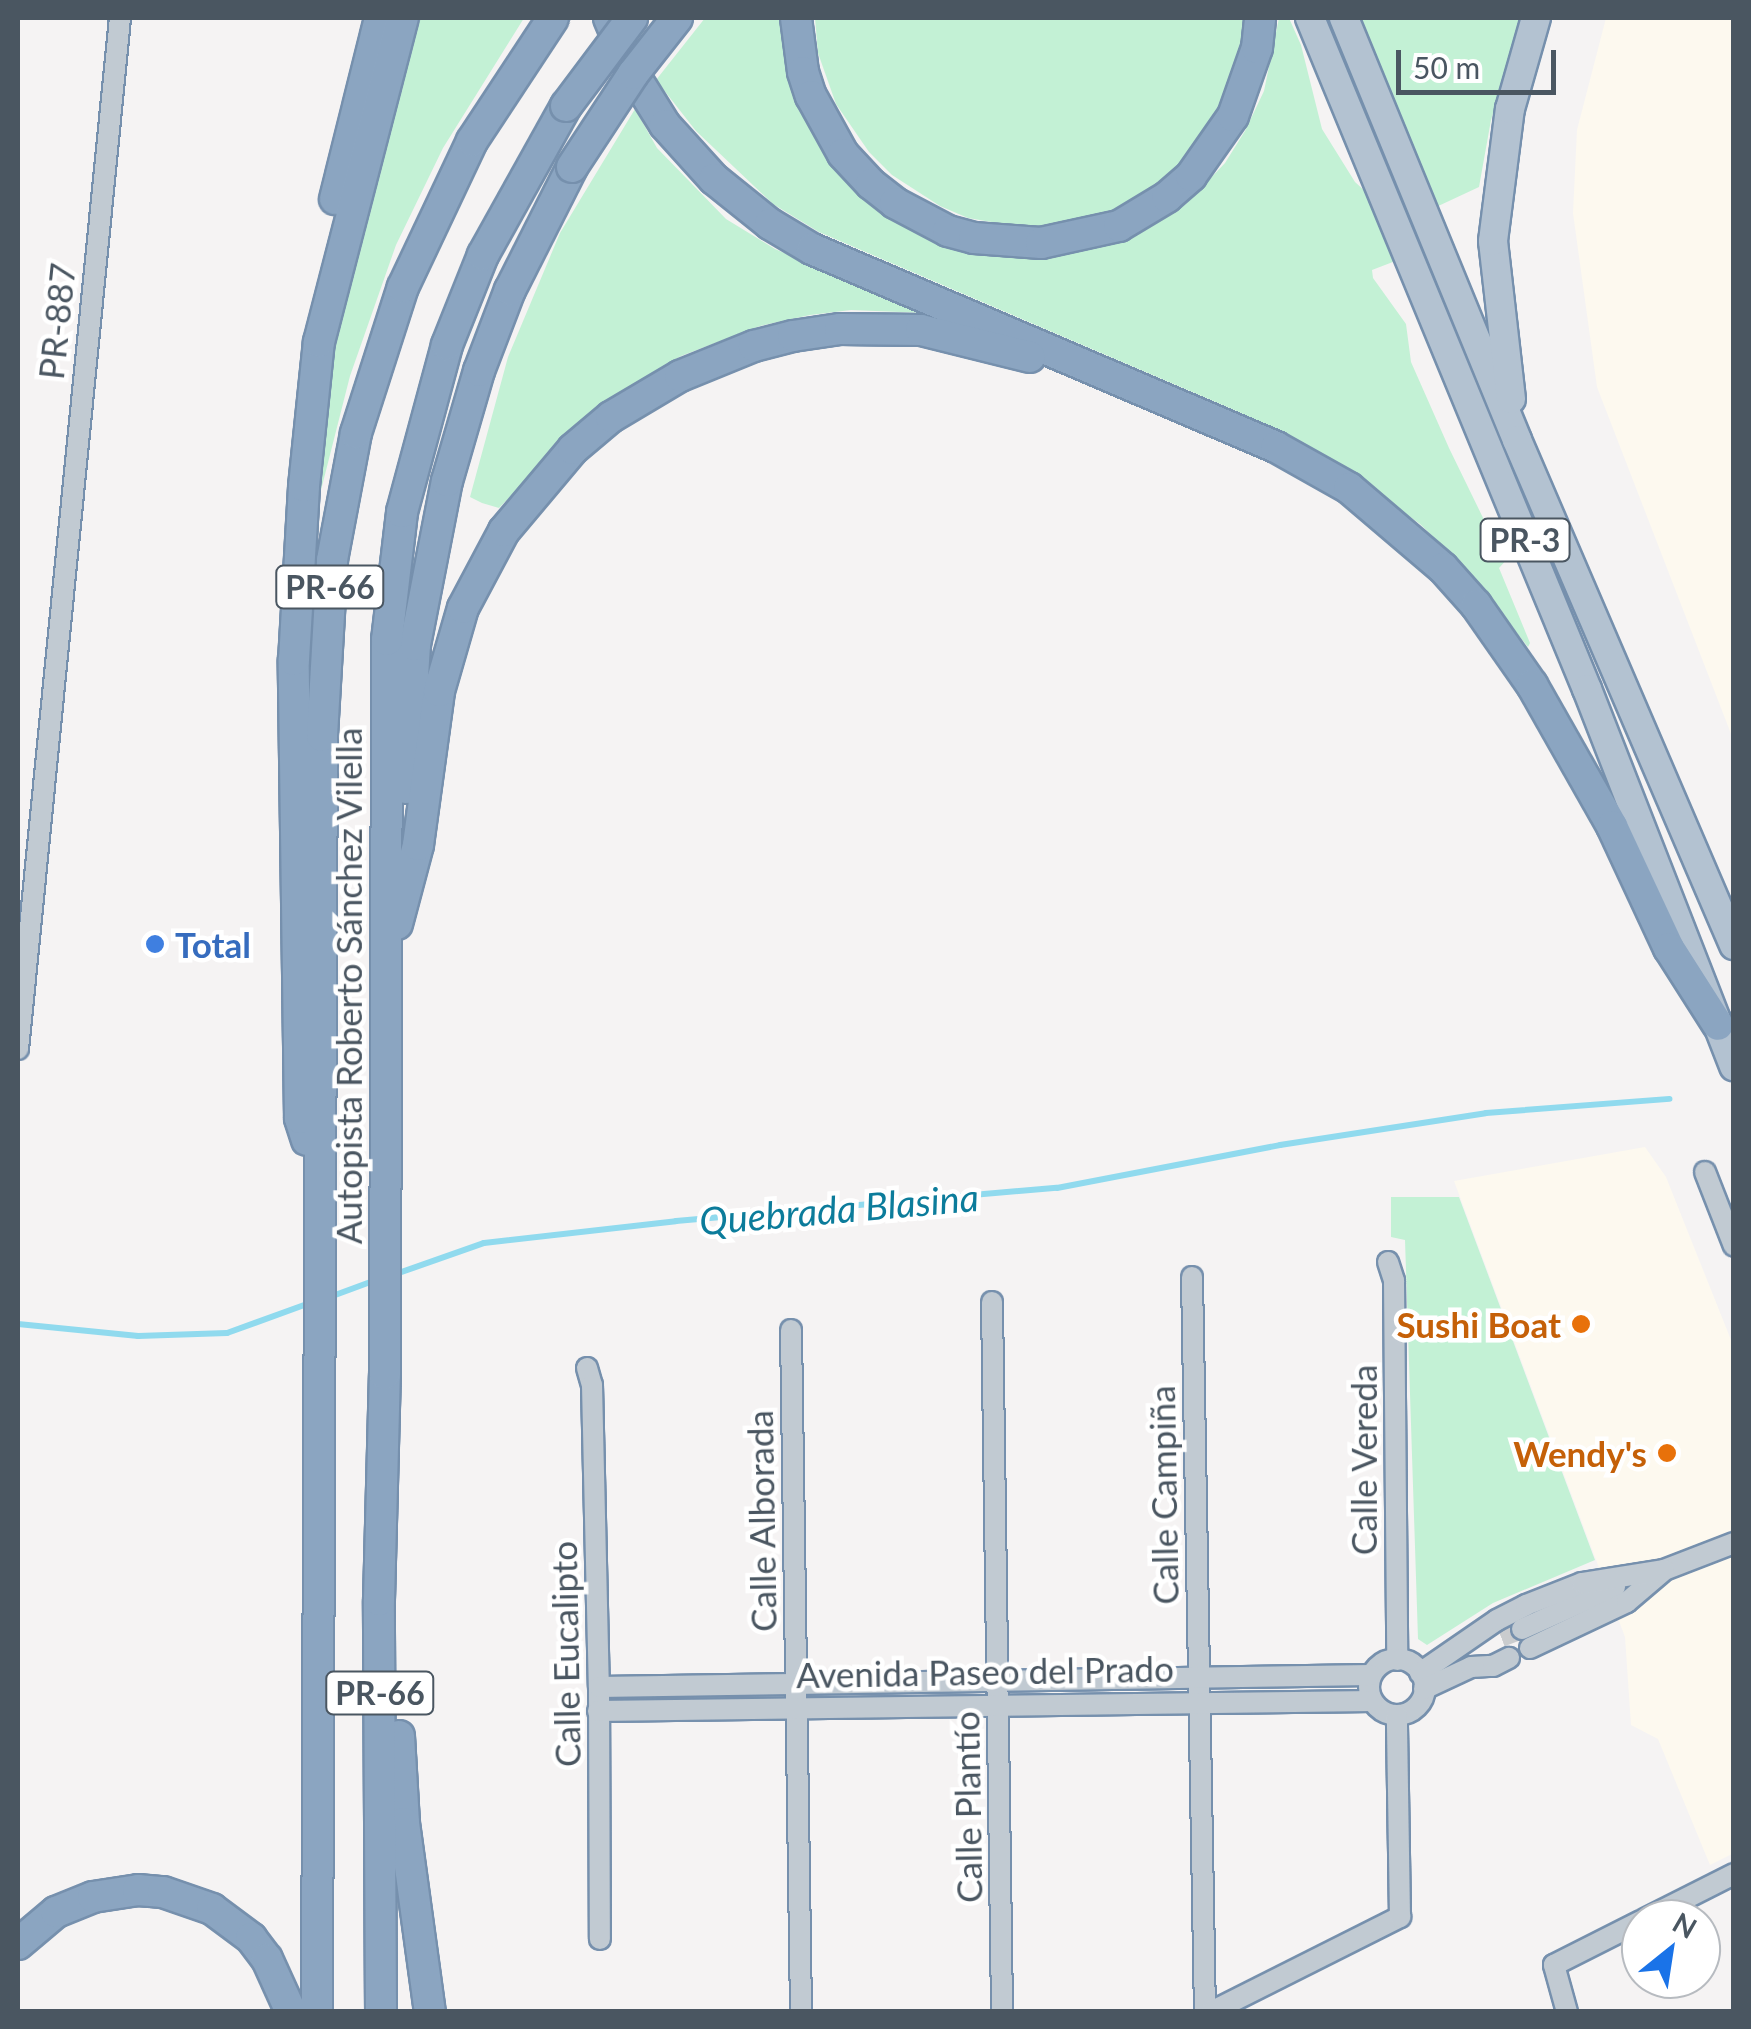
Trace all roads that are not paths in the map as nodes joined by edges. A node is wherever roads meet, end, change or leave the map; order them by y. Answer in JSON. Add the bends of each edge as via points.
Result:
{"nodes":[{"id":1,"x":120,"y":18,"type":"edge"},
{"id":2,"x":380,"y":18,"type":"edge"},
{"id":3,"x":403,"y":18,"type":"edge"},
{"id":4,"x":609,"y":18,"type":"edge"},
{"id":5,"x":632,"y":18,"type":"edge"},
{"id":6,"x":677,"y":18,"type":"edge"},
{"id":7,"x":796,"y":18,"type":"edge"},
{"id":8,"x":1260,"y":18,"type":"edge"},
{"id":9,"x":1310,"y":18,"type":"edge"},
{"id":10,"x":1344,"y":18,"type":"edge"},
{"id":11,"x":1536,"y":18,"type":"edge"},
{"id":12,"x":546,"y":28,"type":"edge"},
{"id":13,"x":319,"y":342,"type":"junction"},
{"id":14,"x":1130,"y":381,"type":"junction"},
{"id":15,"x":1517,"y":440,"type":"junction"},
{"id":16,"x":24,"y":895,"type":"edge"},
{"id":17,"x":1734,"y":945,"type":"edge"},
{"id":18,"x":386,"y":965,"type":"junction"},
{"id":19,"x":1718,"y":1025,"type":"junction"},
{"id":20,"x":18,"y":1049,"type":"edge"},
{"id":21,"x":1734,"y":1066,"type":"edge"},
{"id":22,"x":1704,"y":1172,"type":"dead end"},
{"id":23,"x":320,"y":1181,"type":"junction"},
{"id":24,"x":1734,"y":1246,"type":"edge"},
{"id":25,"x":1388,"y":1262,"type":"dead end"},
{"id":26,"x":1192,"y":1277,"type":"dead end"},
{"id":27,"x":992,"y":1302,"type":"dead end"},
{"id":28,"x":791,"y":1330,"type":"dead end"},
{"id":29,"x":587,"y":1368,"type":"dead end"},
{"id":30,"x":1734,"y":1543,"type":"edge"},
{"id":31,"x":1664,"y":1570,"type":"junction"},
{"id":32,"x":378,"y":1600,"type":"junction"},
{"id":33,"x":1475,"y":1637,"type":"junction"},
{"id":34,"x":1501,"y":1637,"type":"tunnel mouth"},
{"id":35,"x":1526,"y":1639,"type":"tunnel mouth"},
{"id":36,"x":1510,"y":1658,"type":"tunnel mouth"},
{"id":37,"x":1396,"y":1660,"type":"junction"},
{"id":38,"x":1371,"y":1675,"type":"junction"},
{"id":39,"x":1199,"y":1676,"type":"junction"},
{"id":40,"x":997,"y":1680,"type":"junction"},
{"id":41,"x":1422,"y":1681,"type":"junction"},
{"id":42,"x":796,"y":1683,"type":"junction"},
{"id":43,"x":600,"y":1686,"type":"junction"},
{"id":44,"x":1200,"y":1700,"type":"junction"},
{"id":45,"x":1372,"y":1701,"type":"junction"},
{"id":46,"x":998,"y":1704,"type":"junction"},
{"id":47,"x":797,"y":1707,"type":"junction"},
{"id":48,"x":598,"y":1711,"type":"junction"},
{"id":49,"x":1397,"y":1715,"type":"junction"},
{"id":50,"x":1734,"y":1874,"type":"edge"},
{"id":51,"x":1685,"y":1899,"type":"edge"},
{"id":52,"x":1621,"y":1931,"type":"edge"},
{"id":53,"x":600,"y":1939,"type":"dead end"},
{"id":54,"x":18,"y":1944,"type":"edge"},
{"id":55,"x":291,"y":2012,"type":"edge"},
{"id":56,"x":318,"y":2012,"type":"edge"},
{"id":57,"x":381,"y":2012,"type":"edge"},
{"id":58,"x":430,"y":2012,"type":"edge"},
{"id":59,"x":801,"y":2012,"type":"edge"},
{"id":60,"x":1002,"y":2012,"type":"edge"},
{"id":61,"x":1208,"y":2012,"type":"edge"},
{"id":62,"x":1567,"y":2012,"type":"edge"}],
"edges":[{"from":1,"to":16,"type":"street","name":"PR-887"},
{"from":2,"to":13,"type":"highway","via":[[331,220]]},
{"from":3,"to":13,"type":"highway"},
{"from":4,"to":14,"type":"highway","via":[[665,125],[714,179],[770,224],[812,249]]},
{"from":5,"to":18,"type":"highway","name":"Autopista Roberto Sánchez Vilella","number":"PR-66","bridge":true,"via":[[566,106],[483,254],[434,384],[402,512],[387,640]]},
{"from":6,"to":18,"type":"highway","bridge":true,"via":[[572,168],[510,290],[479,371],[446,481],[415,645]]},
{"from":7,"to":8,"type":"highway","via":[[812,96],[843,154],[871,184],[948,231],[1042,243],[1118,226],[1190,176],[1233,116],[1257,48]]},
{"from":9,"to":19,"type":"main road","number":"PR-3"},
{"from":10,"to":15,"type":"main road","number":"PR-3"},
{"from":11,"to":15,"type":"main road","via":[[1510,109],[1494,240]]},
{"from":12,"to":23,"type":"highway","name":"Autopista Roberto Sánchez Vilella","number":"PR-66","via":[[472,141],[403,287],[374,367],[342,496],[322,736]]},
{"from":13,"to":23,"type":"highway","via":[[294,680],[300,1118]]},
{"from":14,"to":18,"type":"highway","via":[[921,330],[840,330],[720,358],[611,417],[573,449],[504,532],[463,608],[439,691],[418,845]]},
{"from":14,"to":19,"type":"highway","via":[[1349,488],[1454,580],[1532,685],[1612,826],[1669,948]]},
{"from":15,"to":17,"type":"main road","number":"PR-3"},
{"from":16,"to":20,"type":"street","name":"PR-887"},
{"from":18,"to":32,"type":"highway","name":"Autopista Roberto Sánchez Vilella","number":"PR-66"},
{"from":19,"to":21,"type":"main road","number":"PR-3"},
{"from":22,"to":24,"type":"street"},
{"from":23,"to":56,"type":"highway","name":"Autopista Roberto Sánchez Vilella","number":"PR-66"},
{"from":25,"to":37,"type":"street","name":"Calle Vereda","via":[[1394,1281]]},
{"from":26,"to":39,"type":"street","name":"Calle Campiña"},
{"from":27,"to":40,"type":"street","name":"Calle Plantío"},
{"from":28,"to":42,"type":"street","name":"Calle Alborada"},
{"from":29,"to":43,"type":"street","name":"Calle Eucalipto"},
{"from":30,"to":31,"type":"street"},
{"from":31,"to":33,"type":"street","via":[[1582,1583],[1497,1620]]},
{"from":31,"to":35,"type":"street","via":[[1627,1602]]},
{"from":32,"to":57,"type":"highway","name":"Autopista Roberto Sánchez Vilella","number":"PR-66"},
{"from":32,"to":58,"type":"highway","via":[[398,1716],[404,1823]]},
{"from":33,"to":34,"type":"street"},
{"from":33,"to":41,"type":"street"},
{"from":36,"to":41,"type":"street"},
{"from":37,"to":38,"type":"street"},
{"from":37,"to":41,"type":"street","via":[[1406,1661]]},
{"from":38,"to":39,"type":"street","name":"Avenida Paseo del Prado"},
{"from":38,"to":45,"type":"street"},
{"from":39,"to":40,"type":"street","name":"Avenida Paseo del Prado"},
{"from":39,"to":44,"type":"street","name":"Calle Campiña"},
{"from":40,"to":42,"type":"street","name":"Avenida Paseo del Prado"},
{"from":40,"to":46,"type":"street","name":"Calle Plantío"},
{"from":41,"to":49,"type":"street","via":[[1418,1705]]},
{"from":42,"to":43,"type":"street","name":"Avenida Paseo del Prado"},
{"from":42,"to":47,"type":"street","name":"Calle Alborada"},
{"from":43,"to":48,"type":"street","name":"Calle Eucalipto"},
{"from":44,"to":45,"type":"street","name":"Avenida Paseo del Prado"},
{"from":44,"to":46,"type":"street","name":"Avenida Paseo del Prado"},
{"from":44,"to":61,"type":"street","name":"Calle Campiña"},
{"from":45,"to":49,"type":"street"},
{"from":46,"to":47,"type":"street","name":"Avenida Paseo del Prado"},
{"from":46,"to":60,"type":"street","name":"Calle Plantío"},
{"from":47,"to":48,"type":"street","name":"Avenida Paseo del Prado"},
{"from":47,"to":59,"type":"street","name":"Calle Alborada"},
{"from":48,"to":53,"type":"street","name":"Calle Eucalipto"},
{"from":49,"to":61,"type":"street","via":[[1400,1917]]},
{"from":50,"to":51,"type":"street"},
{"from":52,"to":62,"type":"street","via":[[1554,1965]]},
{"from":54,"to":55,"type":"highway","via":[[56,1912],[92,1897],[138,1890],[176,1896],[212,1909],[250,1938],[280,1981]]}]}
